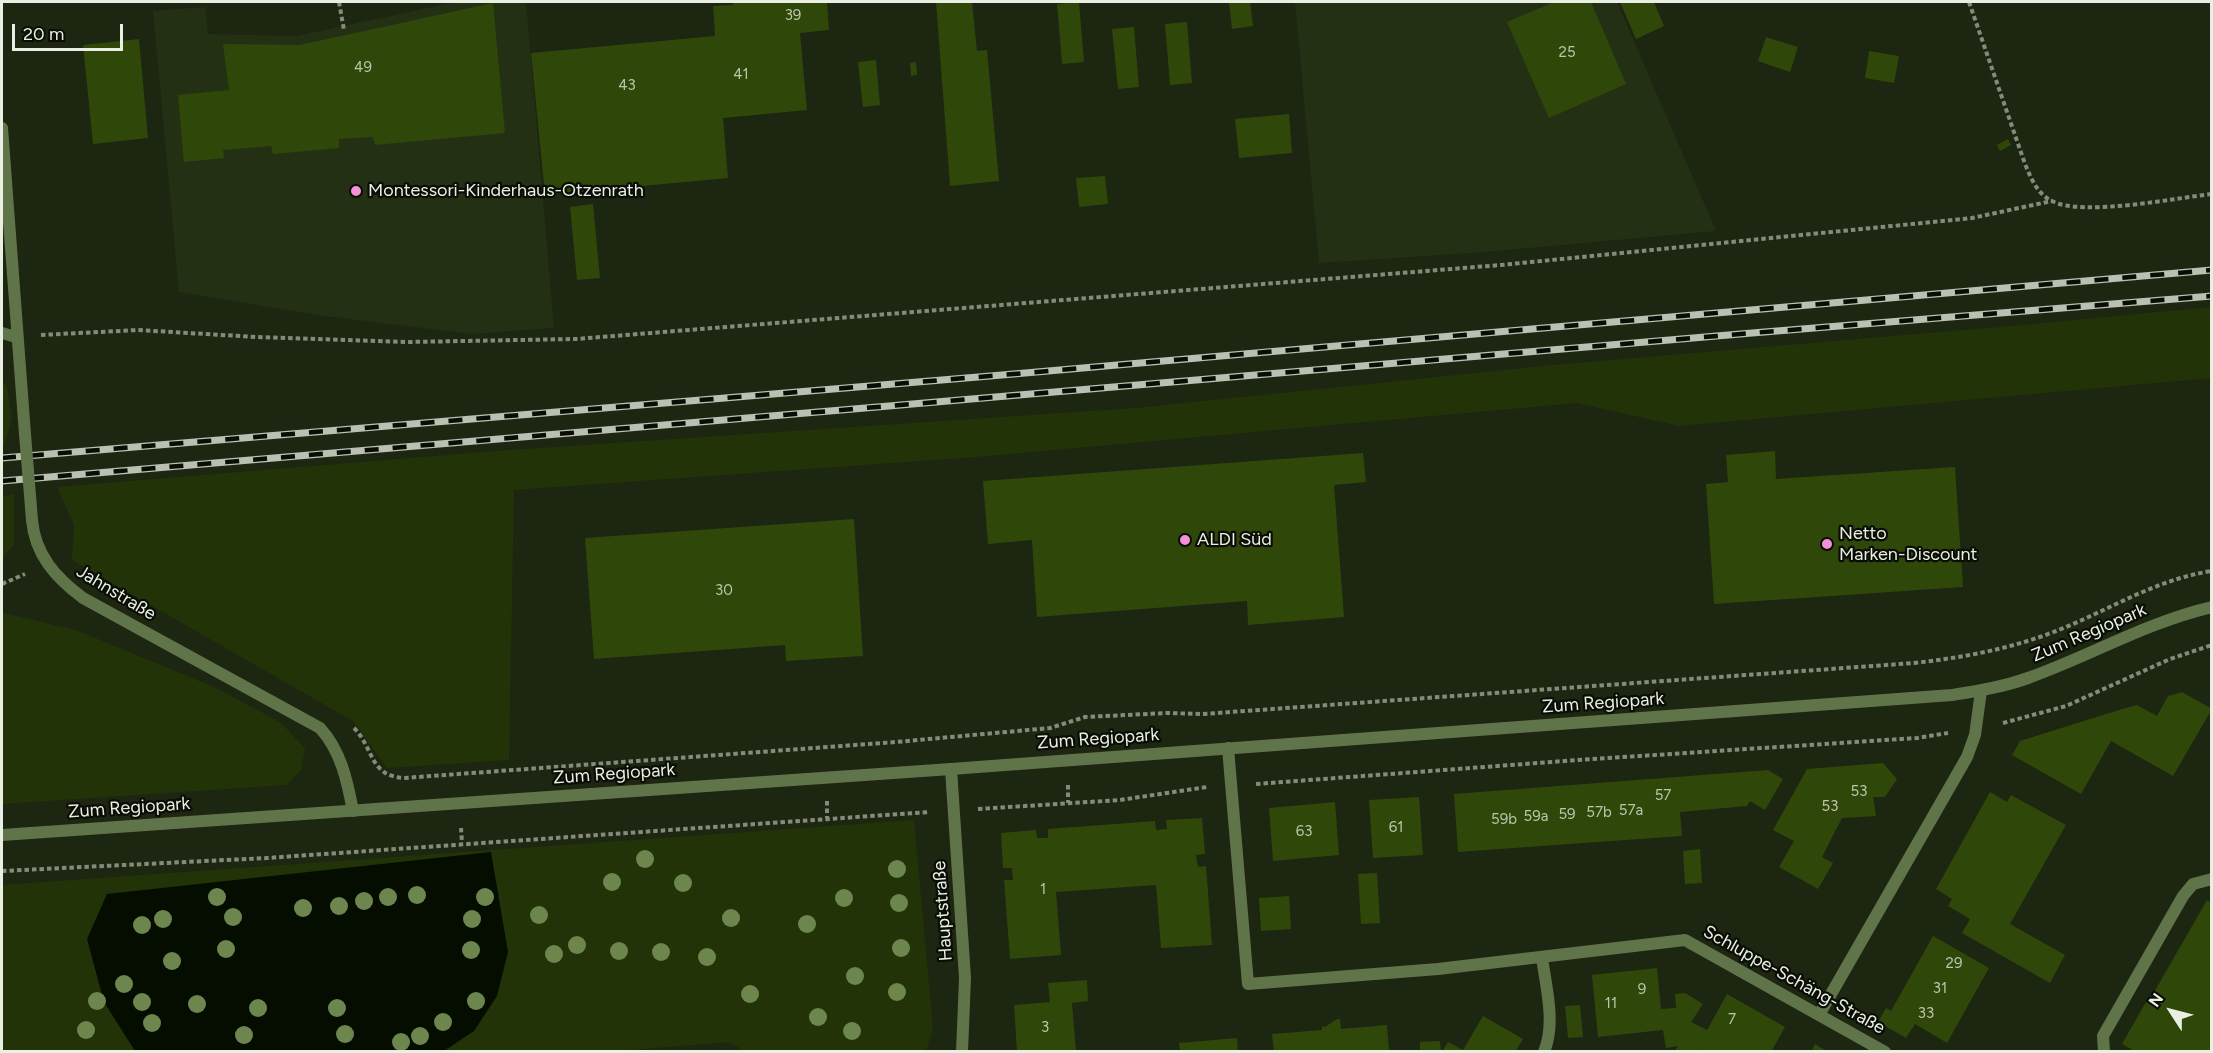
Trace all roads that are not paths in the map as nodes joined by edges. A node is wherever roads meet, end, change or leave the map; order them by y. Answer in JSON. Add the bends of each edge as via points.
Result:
{"nodes":[{"id":1,"x":2,"y":128,"type":"edge"},
{"id":2,"x":2,"y":333,"type":"edge"},
{"id":3,"x":16,"y":337,"type":"junction"},
{"id":4,"x":2211,"y":607,"type":"edge"},
{"id":5,"x":1981,"y":690,"type":"junction"},
{"id":6,"x":1228,"y":748,"type":"junction"},
{"id":7,"x":951,"y":769,"type":"junction"},
{"id":8,"x":353,"y":811,"type":"junction"},
{"id":9,"x":2,"y":835,"type":"edge"},
{"id":10,"x":2211,"y":879,"type":"edge"},
{"id":11,"x":1542,"y":958,"type":"junction"},
{"id":12,"x":1819,"y":1015,"type":"junction"},
{"id":13,"x":962,"y":1052,"type":"edge"},
{"id":14,"x":1544,"y":1052,"type":"edge"},
{"id":15,"x":1885,"y":1052,"type":"edge"},
{"id":16,"x":2104,"y":1052,"type":"edge"}],
"edges":[{"from":1,"to":3,"type":"street","name":"Jahnstraße"},
{"from":2,"to":3,"type":"street"},
{"from":3,"to":8,"type":"street","name":"Jahnstraße","bridge":true,"via":[[32,520],[35,539],[47,564],[74,591],[94,604],[320,728],[340,761]]},
{"from":4,"to":5,"type":"street","name":"Zum Regiopark","via":[[2166,620],[2026,679]]},
{"from":5,"to":6,"type":"street","name":"Zum Regiopark"},
{"from":5,"to":12,"type":"street","via":[[1967,757]]},
{"from":6,"to":7,"type":"street","name":"Zum Regiopark"},
{"from":6,"to":11,"type":"street","name":"Schluppe-Schäng-Straße","via":[[1248,984]]},
{"from":7,"to":8,"type":"street","name":"Zum Regiopark"},
{"from":7,"to":13,"type":"street","name":"Hauptstraße","via":[[965,978]]},
{"from":8,"to":9,"type":"street","name":"Zum Regiopark"},
{"from":10,"to":16,"type":"street","via":[[2193,884],[2182,896],[2103,1036]]},
{"from":11,"to":12,"type":"street","name":"Schluppe-Schäng-Straße","via":[[1685,940]]},
{"from":11,"to":14,"type":"street","via":[[1550,1023]]},
{"from":12,"to":15,"type":"street","name":"Schluppe-Schäng-Straße"}]}
